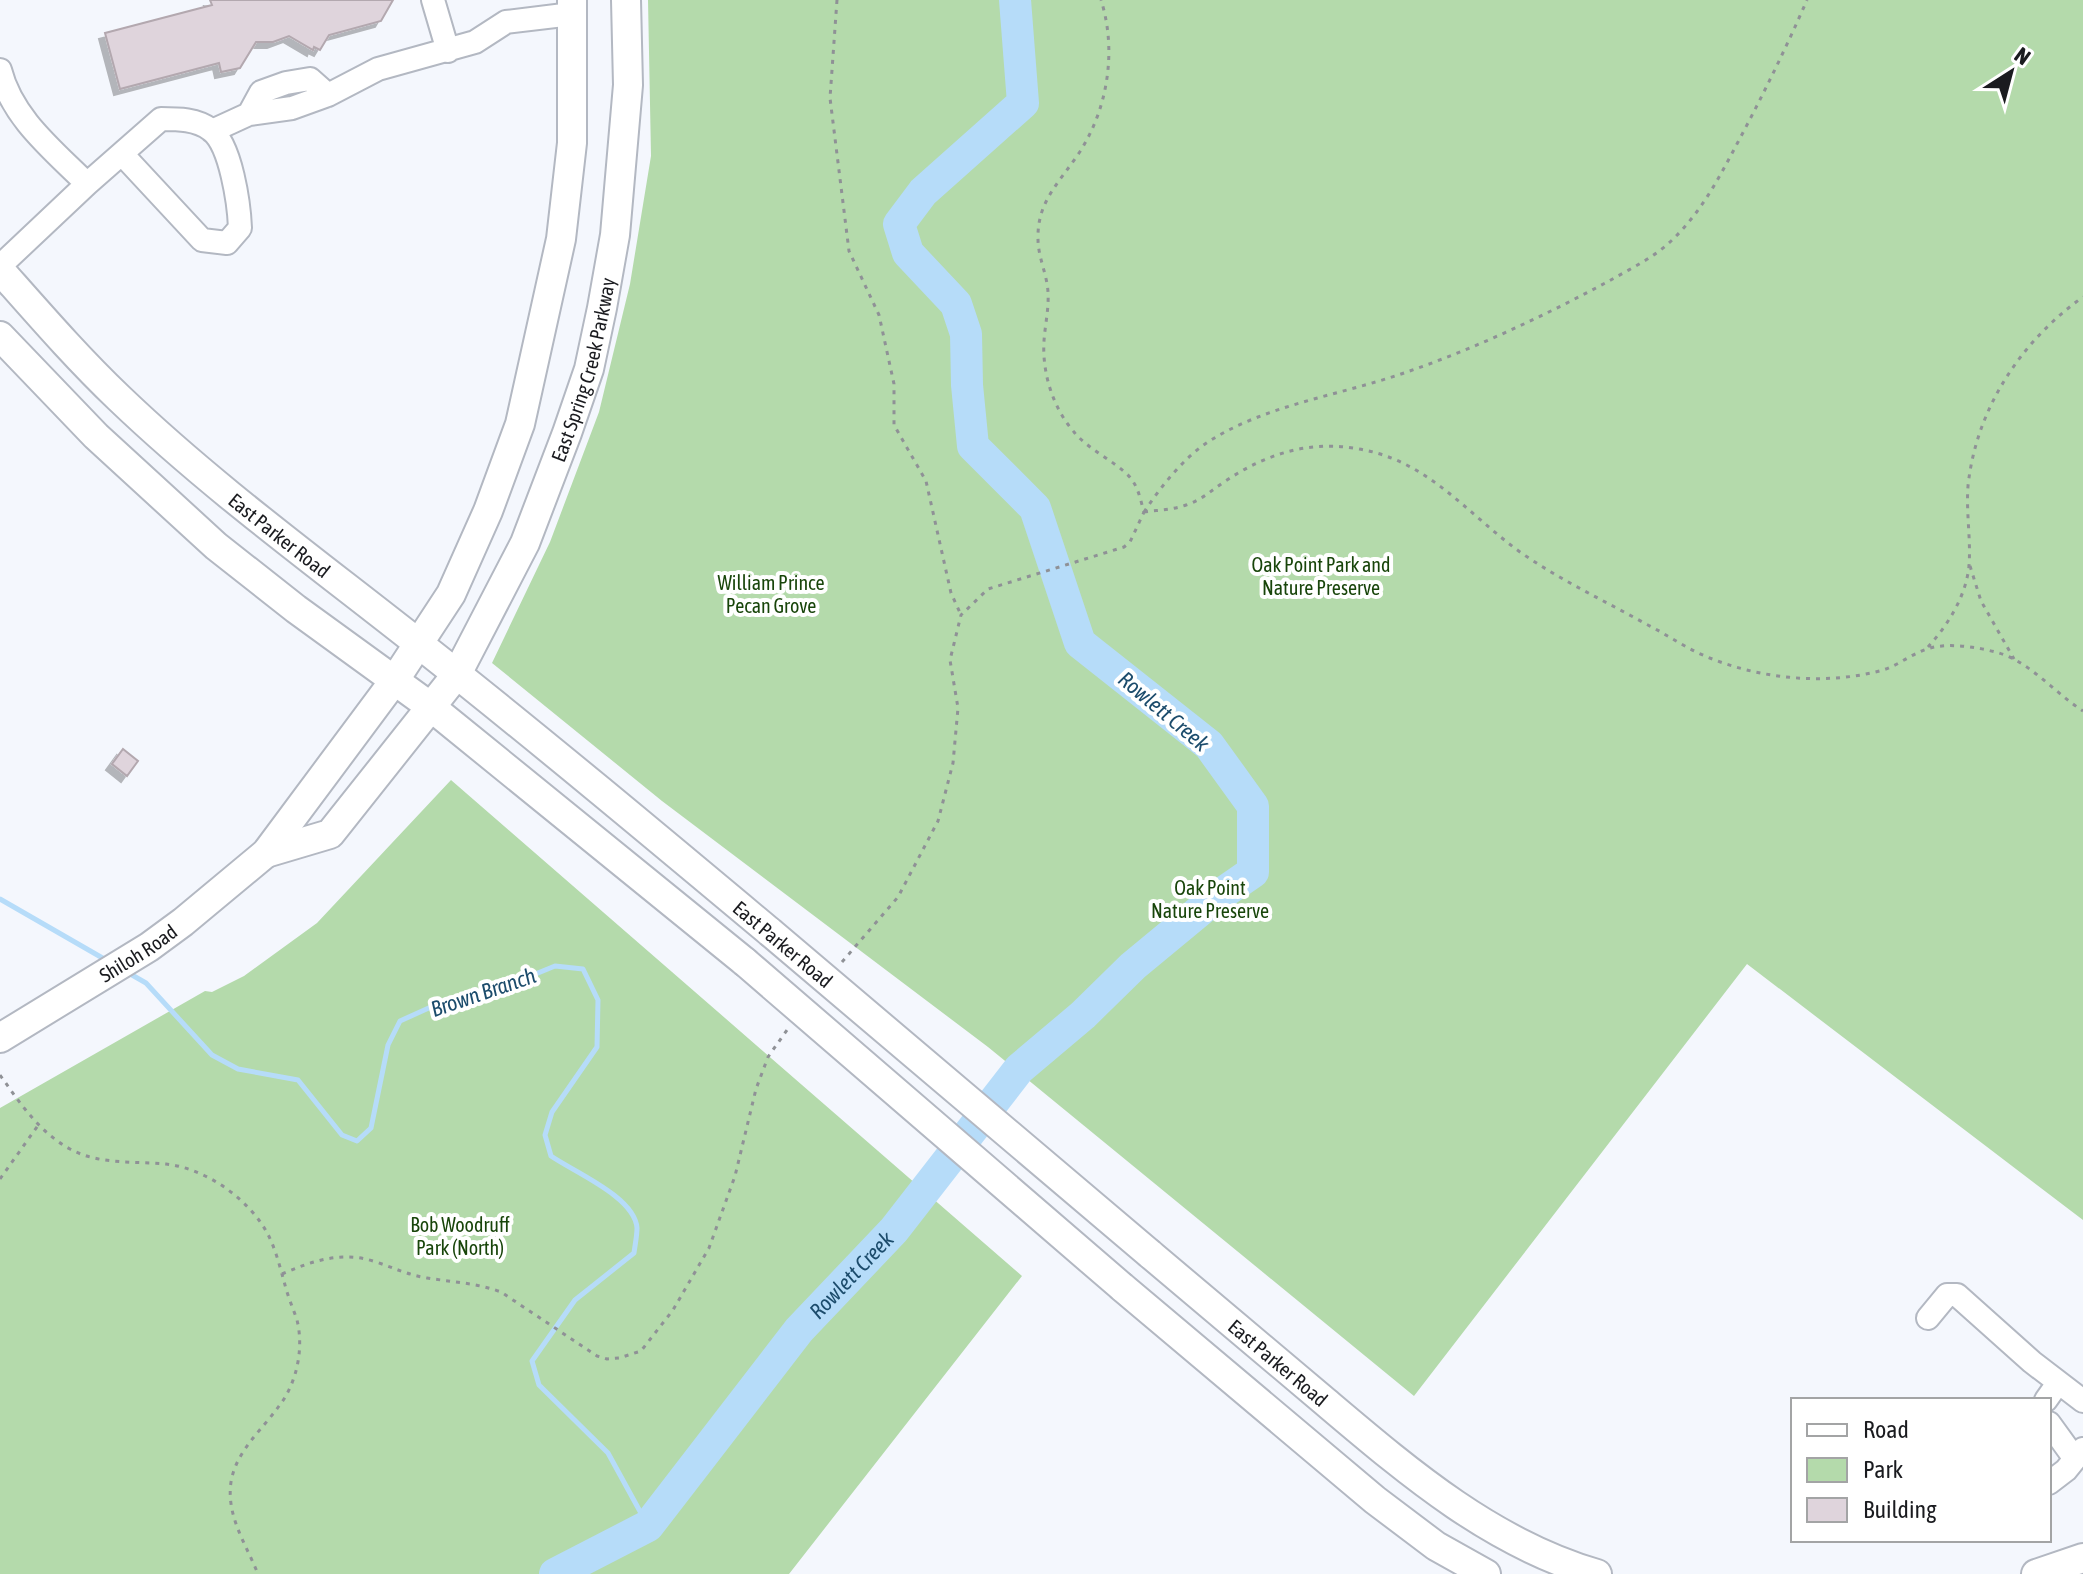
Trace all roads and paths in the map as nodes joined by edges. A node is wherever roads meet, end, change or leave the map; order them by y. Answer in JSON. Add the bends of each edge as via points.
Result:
{"nodes":[{"id":1,"x":433,"y":0,"type":"edge"},
{"id":2,"x":626,"y":0,"type":"edge"},
{"id":3,"x":837,"y":0,"type":"edge"},
{"id":4,"x":1101,"y":0,"type":"edge"},
{"id":5,"x":1807,"y":0,"type":"edge"},
{"id":6,"x":572,"y":7,"type":"edge"},
{"id":7,"x":503,"y":11,"type":"edge"},
{"id":8,"x":448,"y":51,"type":"junction"},
{"id":9,"x":0,"y":70,"type":"edge"},
{"id":10,"x":286,"y":83,"type":"junction"},
{"id":11,"x":328,"y":95,"type":"junction"},
{"id":12,"x":292,"y":108,"type":"junction"},
{"id":13,"x":249,"y":114,"type":"junction"},
{"id":14,"x":212,"y":131,"type":"junction"},
{"id":15,"x":122,"y":154,"type":"junction"},
{"id":16,"x":87,"y":184,"type":"junction"},
{"id":17,"x":0,"y":268,"type":"edge"},
{"id":18,"x":2083,"y":297,"type":"edge"},
{"id":19,"x":0,"y":336,"type":"edge"},
{"id":20,"x":1144,"y":512,"type":"junction"},
{"id":21,"x":1969,"y":562,"type":"junction"},
{"id":22,"x":1030,"y":575,"type":"dead end"},
{"id":23,"x":961,"y":615,"type":"dead end"},
{"id":24,"x":419,"y":644,"type":"junction"},
{"id":25,"x":1927,"y":649,"type":"junction"},
{"id":26,"x":2015,"y":659,"type":"junction"},
{"id":27,"x":457,"y":674,"type":"junction"},
{"id":28,"x":394,"y":681,"type":"junction"},
{"id":29,"x":431,"y":707,"type":"junction"},
{"id":30,"x":2083,"y":711,"type":"edge"},
{"id":31,"x":266,"y":853,"type":"junction"},
{"id":32,"x":0,"y":1038,"type":"edge"},
{"id":33,"x":0,"y":1075,"type":"edge"},
{"id":34,"x":39,"y":1124,"type":"junction"},
{"id":35,"x":0,"y":1179,"type":"edge"},
{"id":36,"x":282,"y":1274,"type":"junction"},
{"id":37,"x":1928,"y":1318,"type":"dead end"},
{"id":38,"x":563,"y":1331,"type":"dead end"},
{"id":39,"x":2052,"y":1391,"type":"edge"},
{"id":40,"x":2083,"y":1401,"type":"edge"},
{"id":41,"x":2051,"y":1427,"type":"edge"},
{"id":42,"x":1400,"y":1465,"type":"junction"},
{"id":43,"x":2068,"y":1465,"type":"edge"},
{"id":44,"x":2083,"y":1485,"type":"edge"},
{"id":45,"x":1375,"y":1500,"type":"junction"},
{"id":46,"x":2083,"y":1558,"type":"edge"},
{"id":47,"x":1569,"y":1569,"type":"edge"},
{"id":48,"x":258,"y":1574,"type":"edge"},
{"id":49,"x":1486,"y":1574,"type":"edge"},
{"id":50,"x":1597,"y":1574,"type":"edge"},
{"id":51,"x":2036,"y":1574,"type":"edge"}],
"edges":[{"from":1,"to":8,"type":"street"},
{"from":2,"to":27,"type":"main road","name":"East Spring Creek Parkway","via":[[628,85],[615,235],[589,369],[525,543]]},
{"from":3,"to":23,"type":"path","via":[[830,98],[849,251],[879,315],[894,384],[894,425],[926,481],[951,593]]},
{"from":4,"to":20,"type":"path","via":[[1109,53],[1100,108],[1039,217],[1039,253],[1048,289],[1044,351],[1049,384],[1066,422],[1082,442],[1135,483]]},
{"from":5,"to":20,"type":"path","via":[[1716,184],[1668,245],[1587,293],[1488,340],[1405,373],[1253,418],[1203,445]]},
{"from":6,"to":7,"type":"street"},
{"from":6,"to":24,"type":"main road","via":[[572,143],[561,239],[520,424],[451,594]]},
{"from":7,"to":8,"type":"street","via":[[475,42]]},
{"from":8,"to":11,"type":"street","via":[[378,69]]},
{"from":9,"to":16,"type":"street","via":[[18,114]]},
{"from":10,"to":11,"type":"street","via":[[310,79]]},
{"from":10,"to":12,"type":"street"},
{"from":10,"to":13,"type":"street","via":[[261,92]]},
{"from":11,"to":12,"type":"street"},
{"from":12,"to":13,"type":"street"},
{"from":13,"to":14,"type":"street"},
{"from":14,"to":15,"type":"street","via":[[188,120],[161,119]]},
{"from":14,"to":15,"type":"street","via":[[226,155],[239,199],[240,228],[227,243],[202,240]]},
{"from":15,"to":16,"type":"street"},
{"from":16,"to":17,"type":"street"},
{"from":17,"to":24,"type":"main road","name":"East Parker Road","via":[[65,343],[152,427]]},
{"from":18,"to":21,"type":"path","via":[[2032,343],[1988,412],[1968,484]]},
{"from":19,"to":28,"type":"main road","name":"East Parker Road","via":[[96,436],[216,546]]},
{"from":20,"to":22,"type":"path","via":[[1124,547]]},
{"from":20,"to":25,"type":"path","via":[[1199,500],[1274,454],[1314,447],[1355,448],[1425,473],[1538,564],[1705,656],[1766,674],[1828,678],[1885,669]]},
{"from":21,"to":25,"type":"path","via":[[1959,601]]},
{"from":21,"to":26,"type":"path","via":[[1981,601]]},
{"from":24,"to":27,"type":"main road","name":"East Parker Road"},
{"from":24,"to":28,"type":"main road"},
{"from":25,"to":26,"type":"path","via":[[1972,648]]},
{"from":26,"to":30,"type":"path"},
{"from":27,"to":29,"type":"main road","name":"East Spring Creek Parkway"},
{"from":27,"to":42,"type":"main road","name":"East Parker Road","bridge":true},
{"from":28,"to":29,"type":"main road","name":"East Parker Road"},
{"from":28,"to":31,"type":"main road","name":"Shiloh Road"},
{"from":29,"to":31,"type":"main road","name":"Shiloh Road","via":[[330,834]]},
{"from":29,"to":45,"type":"main road","name":"East Parker Road","bridge":true,"via":[[745,962]]},
{"from":31,"to":32,"type":"main road","name":"Shiloh Road","via":[[149,947]]},
{"from":33,"to":34,"type":"path"},
{"from":34,"to":35,"type":"path"},
{"from":34,"to":36,"type":"path","via":[[83,1154],[194,1170],[220,1185],[260,1221]]},
{"from":36,"to":38,"type":"path","via":[[311,1262],[353,1257],[501,1292]]},
{"from":36,"to":48,"type":"path","via":[[297,1322],[297,1365],[280,1406],[247,1445],[231,1482],[234,1517]]},
{"from":37,"to":39,"type":"street","via":[[1947,1295],[1957,1295]]},
{"from":39,"to":40,"type":"street"},
{"from":41,"to":43,"type":"street"},
{"from":42,"to":45,"type":"main road"},
{"from":42,"to":47,"type":"main road","name":"East Parker Road","via":[[1520,1545]]},
{"from":43,"to":44,"type":"street"},
{"from":45,"to":49,"type":"main road","name":"East Parker Road","via":[[1436,1546]]},
{"from":46,"to":51,"type":"main road"},
{"from":47,"to":50,"type":"main road","name":"East Parker Road"}]}
